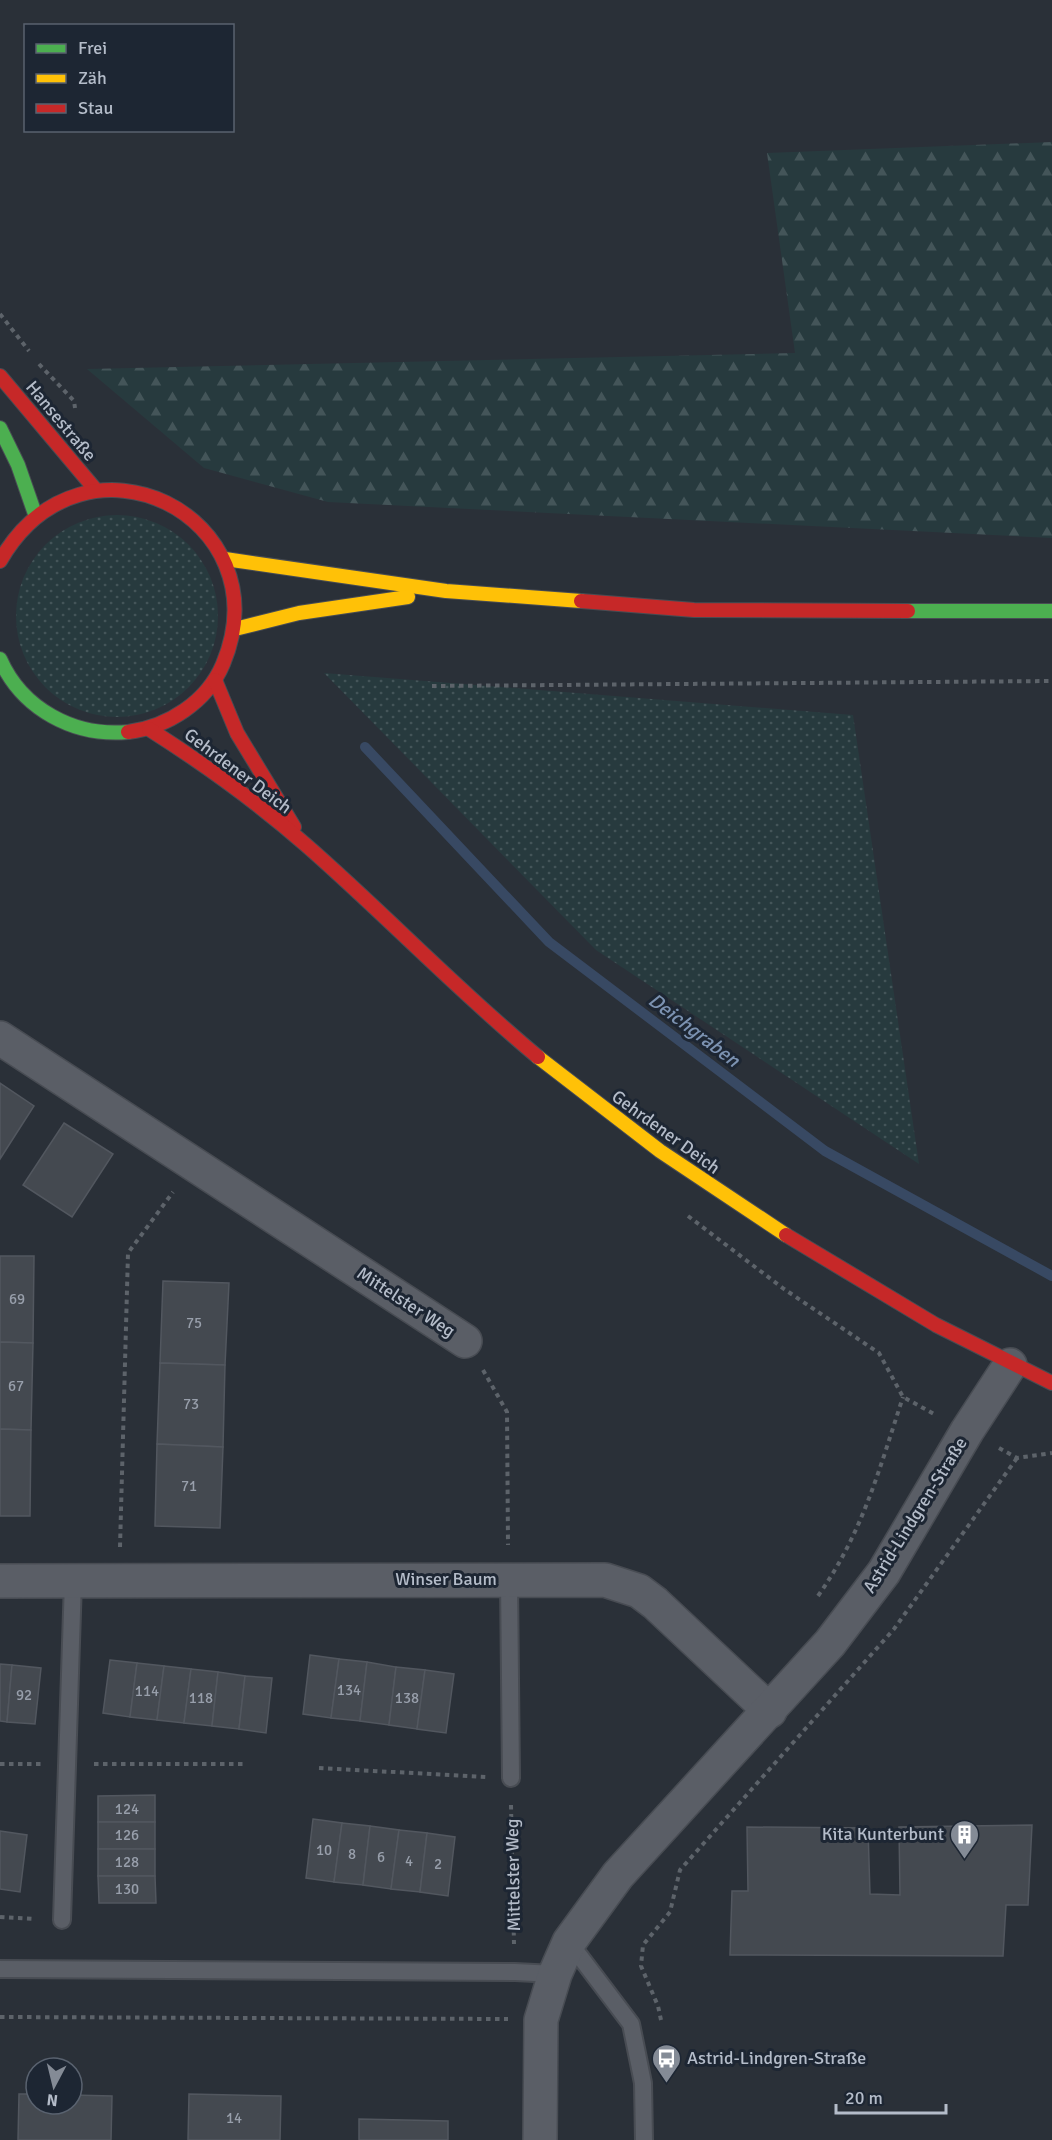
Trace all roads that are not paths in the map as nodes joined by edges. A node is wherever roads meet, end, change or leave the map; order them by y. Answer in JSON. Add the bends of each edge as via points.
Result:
{"nodes":[{"id":1,"x":0,"y":376,"type":"edge"},
{"id":2,"x":0,"y":428,"type":"edge"},
{"id":3,"x":94,"y":489,"type":"junction"},
{"id":4,"x":36,"y":514,"type":"junction"},
{"id":5,"x":225,"y":559,"type":"junction"},
{"id":6,"x":0,"y":561,"type":"edge"},
{"id":7,"x":446,"y":591,"type":"junction"},
{"id":8,"x":1052,"y":611,"type":"edge"},
{"id":9,"x":235,"y":628,"type":"junction"},
{"id":10,"x":0,"y":659,"type":"edge"},
{"id":11,"x":215,"y":680,"type":"junction"},
{"id":12,"x":149,"y":729,"type":"junction"},
{"id":13,"x":305,"y":844,"type":"junction"},
{"id":14,"x":0,"y":1038,"type":"edge"},
{"id":15,"x":465,"y":1341,"type":"road end"},
{"id":16,"x":1010,"y":1365,"type":"junction"},
{"id":17,"x":1052,"y":1383,"type":"edge"},
{"id":18,"x":509,"y":1579,"type":"junction"},
{"id":19,"x":0,"y":1581,"type":"edge"},
{"id":20,"x":73,"y":1581,"type":"junction"},
{"id":21,"x":770,"y":1711,"type":"junction"},
{"id":22,"x":511,"y":1778,"type":"road end"},
{"id":23,"x":62,"y":1920,"type":"road end"},
{"id":24,"x":570,"y":1942,"type":"junction"},
{"id":25,"x":0,"y":1969,"type":"edge"},
{"id":26,"x":555,"y":1974,"type":"junction"},
{"id":27,"x":540,"y":2140,"type":"edge"},
{"id":28,"x":644,"y":2140,"type":"edge"}],
"edges":[{"from":1,"to":3,"type":"main road","name":"Hansestraße"},
{"from":2,"to":4,"type":"main road"},
{"from":3,"to":4,"type":"main road","via":[[74,494]]},
{"from":3,"to":5,"type":"main road","via":[[126,488],[185,510],[208,532]]},
{"from":4,"to":6,"type":"main road","via":[[20,529]]},
{"from":5,"to":7,"type":"main road"},
{"from":5,"to":9,"type":"main road","via":[[236,605]]},
{"from":7,"to":8,"type":"main road","via":[[694,610]]},
{"from":7,"to":9,"type":"main road","via":[[299,613]]},
{"from":9,"to":11,"type":"main road","via":[[228,656]]},
{"from":10,"to":12,"type":"main road","via":[[24,697],[50,717],[82,730],[115,734]]},
{"from":11,"to":12,"type":"main road","via":[[197,701],[174,718]]},
{"from":11,"to":13,"type":"main road","name":"Gehrdener Deich","via":[[237,733]]},
{"from":12,"to":13,"type":"main road","name":"Gehrdener Deich","via":[[191,755]]},
{"from":13,"to":16,"type":"main road","name":"Gehrdener Deich","via":[[504,1030],[604,1109],[733,1203],[881,1294]]},
{"from":14,"to":15,"type":"street","name":"Mittelster Weg"},
{"from":16,"to":17,"type":"main road","name":"Gehrdener Deich"},
{"from":16,"to":21,"type":"street","name":"Astrid-Lindgren-Straße","via":[[884,1572],[830,1643]]},
{"from":18,"to":20,"type":"street","name":"Winser Baum"},
{"from":18,"to":21,"type":"street","name":"Winser Baum","via":[[605,1580],[639,1591]]},
{"from":18,"to":22,"type":"lane"},
{"from":19,"to":20,"type":"street","name":"Winser Baum"},
{"from":20,"to":23,"type":"lane"},
{"from":21,"to":24,"type":"street","name":"Astrid-Lindgren-Straße","via":[[618,1875]]},
{"from":24,"to":26,"type":"street","name":"Astrid-Lindgren-Straße"},
{"from":24,"to":28,"type":"lane","via":[[631,2024],[643,2083]]},
{"from":25,"to":26,"type":"lane"},
{"from":26,"to":27,"type":"street","name":"Astrid-Lindgren-Straße","via":[[541,2020]]}]}
